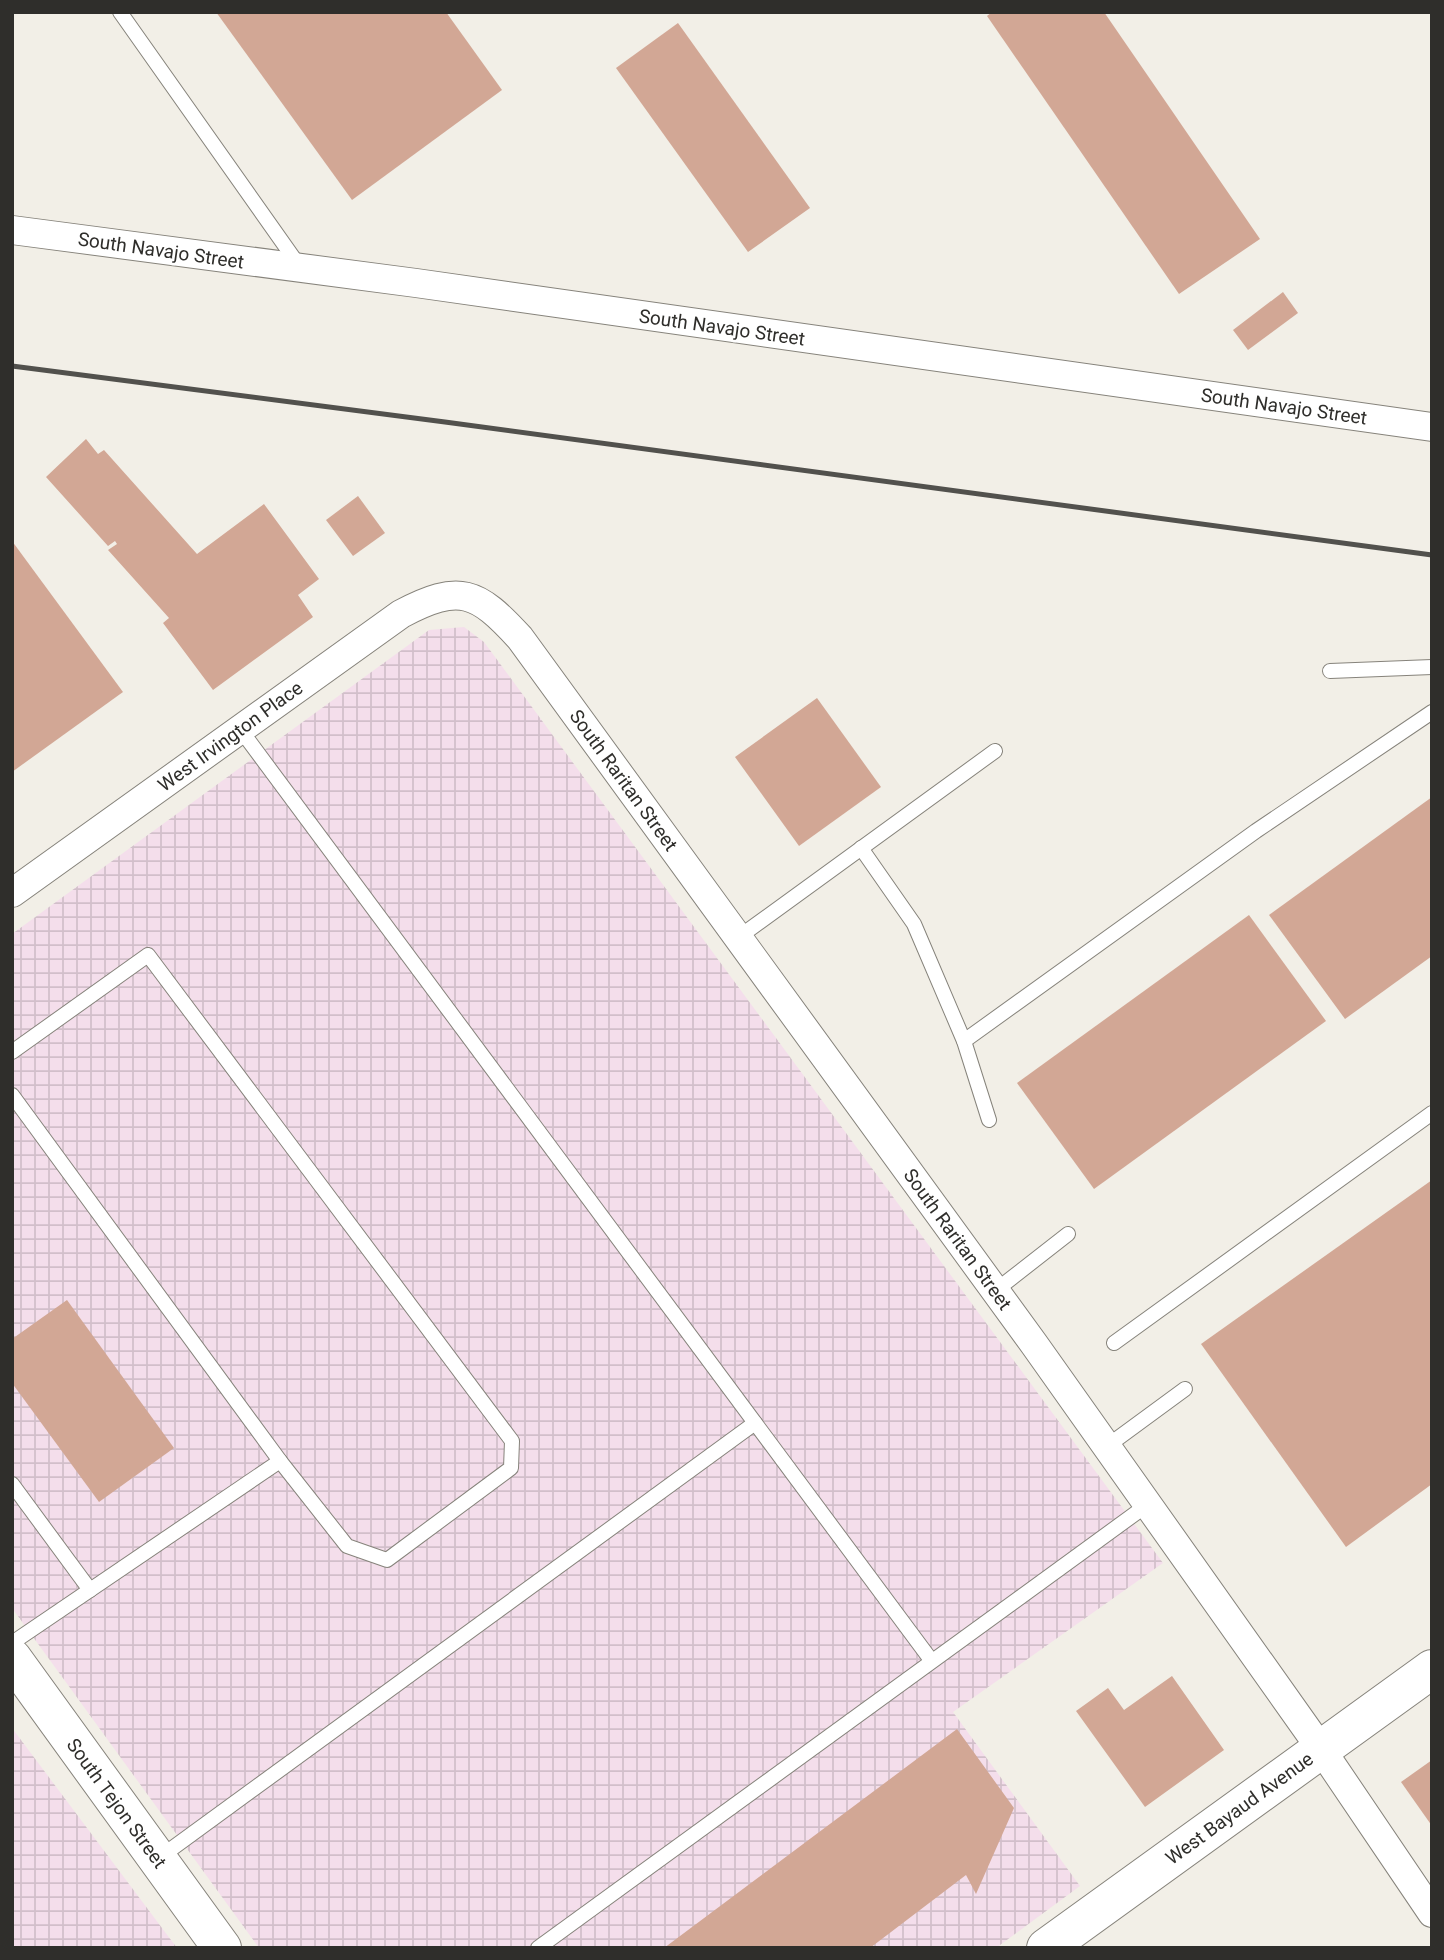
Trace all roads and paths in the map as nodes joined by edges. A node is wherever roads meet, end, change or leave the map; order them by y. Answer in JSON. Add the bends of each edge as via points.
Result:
{"nodes":[{"id":1,"x":120,"y":12,"type":"edge"},
{"id":2,"x":12,"y":230,"type":"edge"},
{"id":3,"x":300,"y":268,"type":"junction"},
{"id":4,"x":1432,"y":427,"type":"edge"},
{"id":5,"x":455,"y":594,"type":"joint"},
{"id":6,"x":1432,"y":667,"type":"edge"},
{"id":7,"x":1330,"y":671,"type":"dead end"},
{"id":8,"x":1432,"y":712,"type":"edge"},
{"id":9,"x":240,"y":729,"type":"junction"},
{"id":10,"x":995,"y":751,"type":"dead end"},
{"id":11,"x":861,"y":848,"type":"junction"},
{"id":12,"x":12,"y":893,"type":"edge"},
{"id":13,"x":739,"y":937,"type":"junction"},
{"id":14,"x":964,"y":1041,"type":"junction"},
{"id":15,"x":12,"y":1052,"type":"edge"},
{"id":16,"x":12,"y":1095,"type":"edge"},
{"id":17,"x":1432,"y":1112,"type":"edge"},
{"id":18,"x":989,"y":1120,"type":"dead end"},
{"id":19,"x":1068,"y":1234,"type":"dead end"},
{"id":20,"x":995,"y":1291,"type":"junction"},
{"id":21,"x":1114,"y":1343,"type":"dead end"},
{"id":22,"x":1185,"y":1390,"type":"dead end"},
{"id":23,"x":755,"y":1423,"type":"junction"},
{"id":24,"x":1106,"y":1447,"type":"junction"},
{"id":25,"x":280,"y":1461,"type":"junction"},
{"id":26,"x":12,"y":1484,"type":"edge"},
{"id":27,"x":1147,"y":1505,"type":"junction"},
{"id":28,"x":90,"y":1590,"type":"junction"},
{"id":29,"x":12,"y":1643,"type":"edge"},
{"id":30,"x":12,"y":1658,"type":"edge"},
{"id":31,"x":931,"y":1660,"type":"junction"},
{"id":32,"x":1432,"y":1669,"type":"edge"},
{"id":33,"x":1321,"y":1749,"type":"junction"},
{"id":34,"x":158,"y":1858,"type":"junction"},
{"id":35,"x":1432,"y":1913,"type":"edge"},
{"id":36,"x":222,"y":1948,"type":"edge"},
{"id":37,"x":538,"y":1948,"type":"edge"},
{"id":38,"x":1046,"y":1948,"type":"edge"}],
"edges":[{"from":1,"to":3,"type":"lane"},
{"from":2,"to":3,"type":"street","name":"South Navajo Street"},
{"from":3,"to":4,"type":"street","name":"South Navajo Street"},
{"from":5,"to":9,"type":"street","name":"West Irvington Place","via":[[428,600],[401,614]]},
{"from":5,"to":13,"type":"street","name":"South Raritan Street","via":[[489,607],[520,638]]},
{"from":6,"to":7,"type":"lane"},
{"from":8,"to":14,"type":"lane","via":[[1255,831]]},
{"from":9,"to":12,"type":"street","name":"West Irvington Place"},
{"from":9,"to":23,"type":"lane"},
{"from":10,"to":11,"type":"lane"},
{"from":11,"to":13,"type":"lane"},
{"from":11,"to":14,"type":"lane","via":[[914,924]]},
{"from":13,"to":20,"type":"street","name":"South Raritan Street"},
{"from":14,"to":18,"type":"lane"},
{"from":15,"to":25,"type":"lane","via":[[148,956],[512,1441],[511,1468],[387,1560],[347,1546]]},
{"from":16,"to":25,"type":"lane"},
{"from":17,"to":21,"type":"lane"},
{"from":19,"to":20,"type":"lane"},
{"from":20,"to":24,"type":"street","name":"South Raritan Street"},
{"from":22,"to":24,"type":"lane"},
{"from":23,"to":31,"type":"lane"},
{"from":23,"to":34,"type":"lane"},
{"from":24,"to":27,"type":"street","name":"South Raritan Street"},
{"from":25,"to":28,"type":"lane"},
{"from":26,"to":28,"type":"lane"},
{"from":27,"to":31,"type":"lane"},
{"from":27,"to":33,"type":"street","name":"South Raritan Street"},
{"from":28,"to":29,"type":"lane"},
{"from":30,"to":34,"type":"street","name":"South Tejon Street"},
{"from":31,"to":37,"type":"lane"},
{"from":32,"to":33,"type":"street","name":"West Bayaud Avenue"},
{"from":33,"to":35,"type":"street","name":"South Raritan Street"},
{"from":33,"to":38,"type":"street","name":"West Bayaud Avenue"},
{"from":34,"to":36,"type":"street","name":"South Tejon Street"}]}
